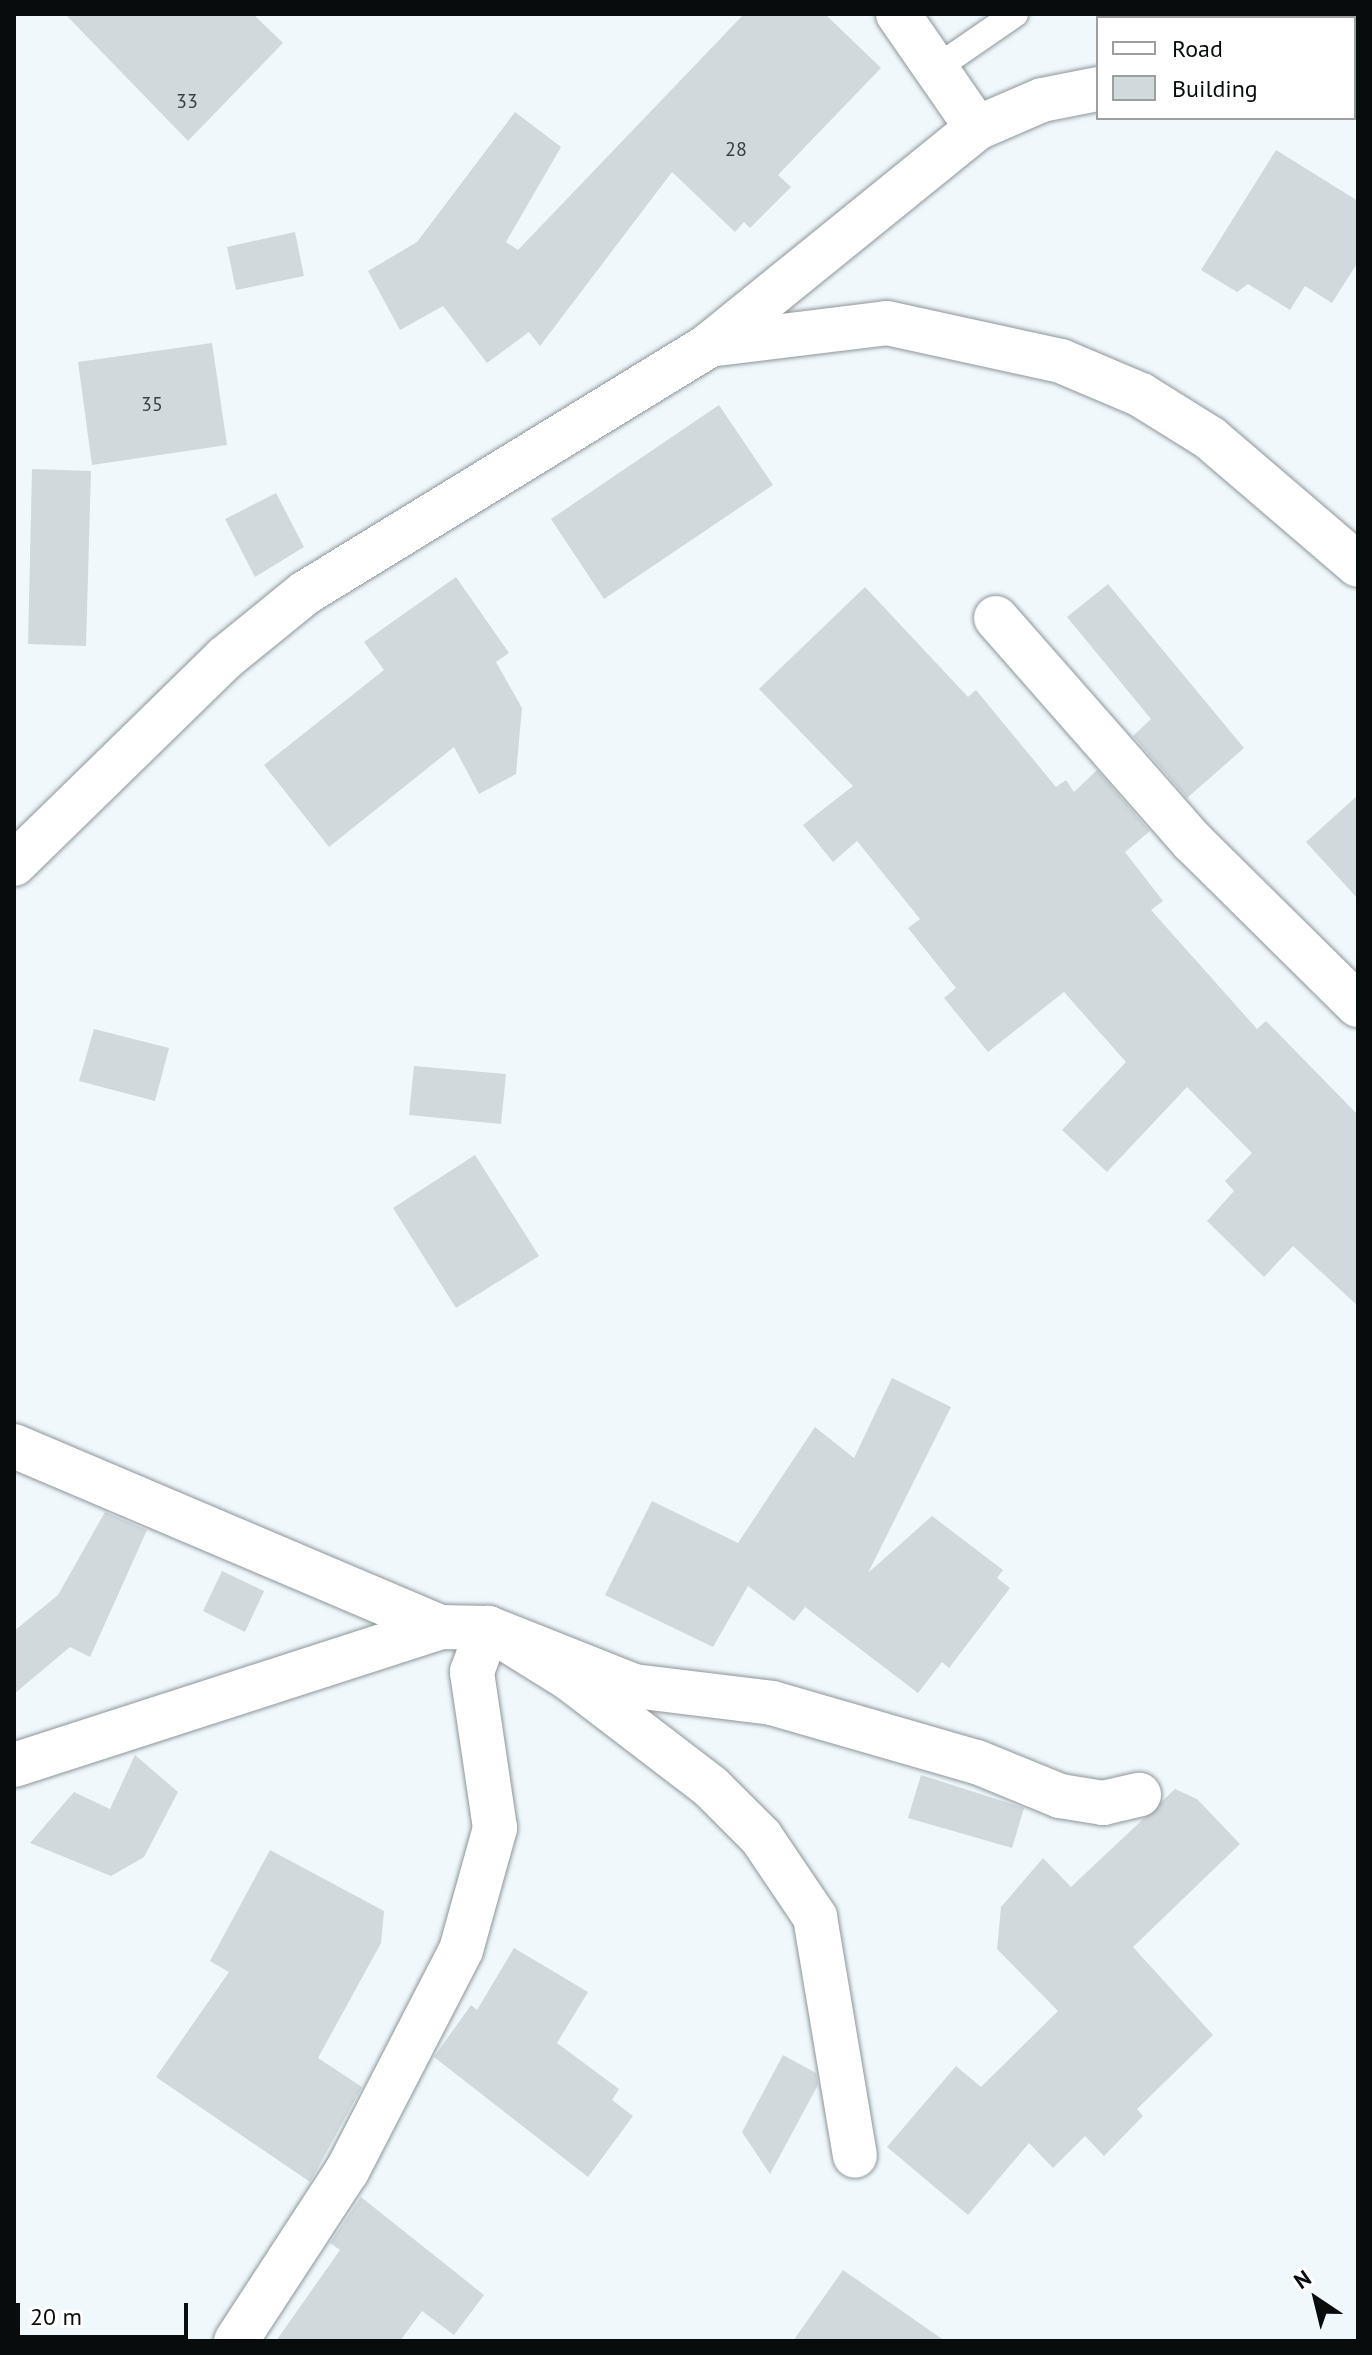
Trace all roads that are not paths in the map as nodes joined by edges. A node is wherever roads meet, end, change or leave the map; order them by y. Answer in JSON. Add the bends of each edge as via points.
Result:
{"nodes":[{"id":1,"x":898,"y":14,"type":"edge"},
{"id":2,"x":1015,"y":14,"type":"edge"},
{"id":3,"x":935,"y":69,"type":"junction"},
{"id":4,"x":1096,"y":89,"type":"edge"},
{"id":5,"x":977,"y":128,"type":"junction"},
{"id":6,"x":709,"y":345,"type":"junction"},
{"id":7,"x":1358,"y":565,"type":"edge"},
{"id":8,"x":996,"y":618,"type":"dead end"},
{"id":9,"x":14,"y":864,"type":"edge"},
{"id":10,"x":1358,"y":1005,"type":"edge"},
{"id":11,"x":14,"y":1446,"type":"edge"},
{"id":12,"x":440,"y":1627,"type":"junction"},
{"id":13,"x":488,"y":1628,"type":"junction"},
{"id":14,"x":14,"y":1765,"type":"edge"},
{"id":15,"x":1139,"y":1795,"type":"dead end"},
{"id":16,"x":855,"y":2156,"type":"dead end"},
{"id":17,"x":236,"y":2341,"type":"edge"}],
"edges":[{"from":1,"to":3,"type":"street"},
{"from":2,"to":3,"type":"lane"},
{"from":3,"to":5,"type":"street"},
{"from":4,"to":5,"type":"street","via":[[1042,100]]},
{"from":5,"to":6,"type":"street"},
{"from":6,"to":7,"type":"street","via":[[887,323],[1061,361],[1141,395],[1210,438]]},
{"from":6,"to":9,"type":"street","via":[[305,593],[225,658]]},
{"from":8,"to":10,"type":"street","via":[[1193,842]]},
{"from":11,"to":12,"type":"street"},
{"from":12,"to":13,"type":"street"},
{"from":12,"to":14,"type":"street"},
{"from":13,"to":15,"type":"street","via":[[634,1686],[772,1703],[977,1762],[1060,1796],[1103,1803]]},
{"from":13,"to":16,"type":"street","via":[[570,1679],[710,1786],[761,1837],[815,1917]]},
{"from":13,"to":17,"type":"street","via":[[472,1672],[495,1828],[461,1950],[347,2171]]}]}
